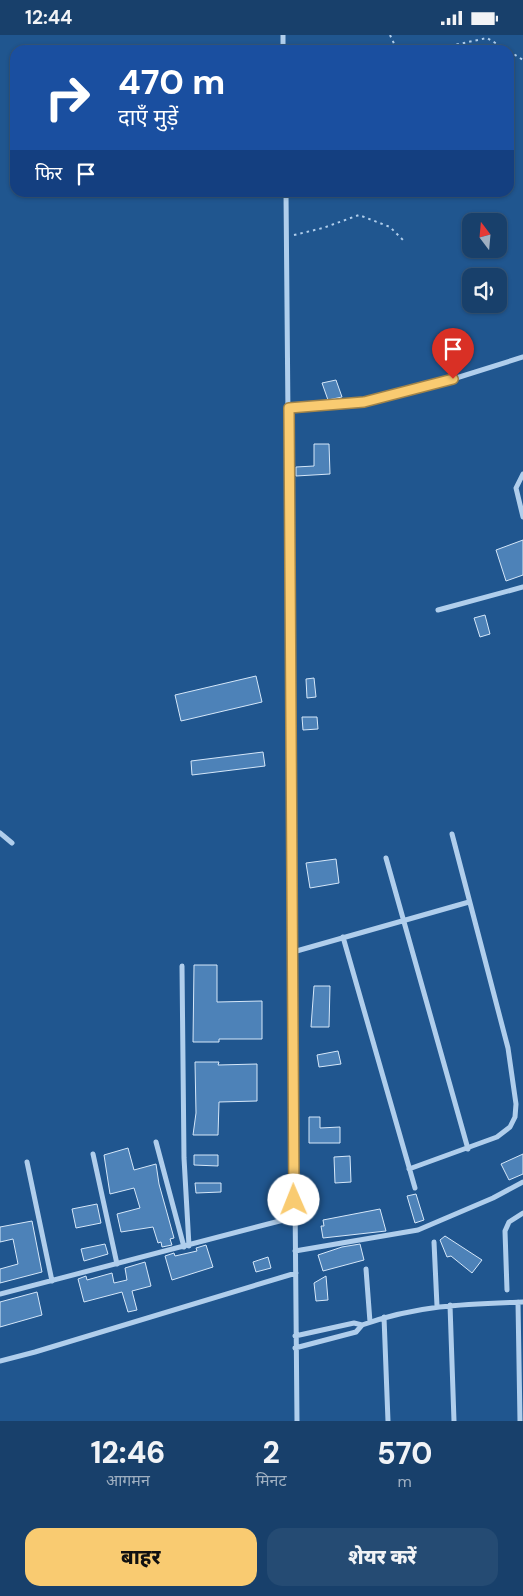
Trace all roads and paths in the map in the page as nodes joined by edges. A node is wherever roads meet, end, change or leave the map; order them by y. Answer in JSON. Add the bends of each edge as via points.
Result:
{"nodes":[{"id":1,"x":454,"y":45,"type":"edge"},
{"id":2,"x":498,"y":45,"type":"edge"},
{"id":3,"x":286,"y":197,"type":"edge"},
{"id":4,"x":286,"y":237,"type":"junction"},
{"id":5,"x":404,"y":241,"type":"dead end"},
{"id":6,"x":523,"y":357,"type":"edge"},
{"id":7,"x":289,"y":408,"type":"junction"},
{"id":8,"x":523,"y":473,"type":"edge"},
{"id":9,"x":523,"y":517,"type":"edge"},
{"id":10,"x":523,"y":587,"type":"edge"},
{"id":11,"x":438,"y":610,"type":"dead end"},
{"id":12,"x":0,"y":833,"type":"edge"},
{"id":13,"x":452,"y":834,"type":"dead end"},
{"id":14,"x":12,"y":843,"type":"dead end"},
{"id":15,"x":386,"y":858,"type":"dead end"},
{"id":16,"x":469,"y":903,"type":"junction"},
{"id":17,"x":404,"y":921,"type":"junction"},
{"id":18,"x":343,"y":937,"type":"junction"},
{"id":19,"x":293,"y":951,"type":"junction"},
{"id":20,"x":182,"y":965,"type":"dead end"},
{"id":21,"x":156,"y":1142,"type":"dead end"},
{"id":22,"x":468,"y":1149,"type":"junction"},
{"id":23,"x":94,"y":1154,"type":"dead end"},
{"id":24,"x":27,"y":1162,"type":"dead end"},
{"id":25,"x":409,"y":1169,"type":"junction"},
{"id":26,"x":523,"y":1182,"type":"edge"},
{"id":27,"x":414,"y":1188,"type":"dead end"},
{"id":28,"x":523,"y":1213,"type":"edge"},
{"id":29,"x":295,"y":1217,"type":"junction"},
{"id":30,"x":434,"y":1242,"type":"dead end"},
{"id":31,"x":187,"y":1246,"type":"junction"},
{"id":32,"x":295,"y":1251,"type":"junction"},
{"id":33,"x":117,"y":1264,"type":"junction"},
{"id":34,"x":366,"y":1269,"type":"dead end"},
{"id":35,"x":296,"y":1273,"type":"junction"},
{"id":36,"x":52,"y":1281,"type":"junction"},
{"id":37,"x":507,"y":1290,"type":"dead end"},
{"id":38,"x":0,"y":1294,"type":"edge"},
{"id":39,"x":521,"y":1302,"type":"edge"},
{"id":40,"x":450,"y":1305,"type":"junction"},
{"id":41,"x":437,"y":1306,"type":"junction"},
{"id":42,"x":384,"y":1317,"type":"junction"},
{"id":43,"x":370,"y":1322,"type":"junction"},
{"id":44,"x":362,"y":1325,"type":"junction"},
{"id":45,"x":329,"y":1329,"type":"junction"},
{"id":46,"x":296,"y":1337,"type":"junction"},
{"id":47,"x":330,"y":1340,"type":"junction"},
{"id":48,"x":295,"y":1348,"type":"junction"},
{"id":49,"x":0,"y":1361,"type":"edge"},
{"id":50,"x":297,"y":1421,"type":"edge"},
{"id":51,"x":388,"y":1421,"type":"edge"},
{"id":52,"x":454,"y":1421,"type":"edge"},
{"id":53,"x":520,"y":1421,"type":"edge"}],
"edges":[{"from":1,"to":2,"type":"path","via":[[487,38]]},
{"from":3,"to":4,"type":"street"},
{"from":4,"to":5,"type":"path","via":[[359,215],[390,227]]},
{"from":4,"to":7,"type":"street"},
{"from":6,"to":7,"type":"street","via":[[364,402]]},
{"from":7,"to":19,"type":"street"},
{"from":8,"to":9,"type":"street","via":[[516,488]]},
{"from":10,"to":11,"type":"street"},
{"from":12,"to":14,"type":"street"},
{"from":13,"to":16,"type":"street"},
{"from":15,"to":17,"type":"street"},
{"from":16,"to":17,"type":"street"},
{"from":16,"to":22,"type":"street","via":[[508,1048],[516,1104],[510,1127],[497,1137]]},
{"from":17,"to":18,"type":"street"},
{"from":17,"to":22,"type":"street"},
{"from":18,"to":19,"type":"street"},
{"from":18,"to":25,"type":"street"},
{"from":19,"to":29,"type":"street"},
{"from":20,"to":31,"type":"street"},
{"from":21,"to":31,"type":"street"},
{"from":22,"to":25,"type":"street"},
{"from":23,"to":33,"type":"street"},
{"from":24,"to":36,"type":"street"},
{"from":25,"to":27,"type":"street"},
{"from":26,"to":32,"type":"street","via":[[418,1230]]},
{"from":28,"to":37,"type":"street","via":[[509,1222],[505,1231]]},
{"from":29,"to":31,"type":"street"},
{"from":29,"to":32,"type":"street"},
{"from":30,"to":41,"type":"street"},
{"from":31,"to":33,"type":"street"},
{"from":32,"to":35,"type":"street"},
{"from":33,"to":36,"type":"street"},
{"from":34,"to":43,"type":"street"},
{"from":35,"to":46,"type":"street"},
{"from":35,"to":49,"type":"street"},
{"from":36,"to":38,"type":"street"},
{"from":39,"to":40,"type":"street"},
{"from":39,"to":53,"type":"street"},
{"from":40,"to":41,"type":"street"},
{"from":40,"to":52,"type":"street"},
{"from":41,"to":42,"type":"street"},
{"from":42,"to":43,"type":"street"},
{"from":42,"to":51,"type":"street"},
{"from":43,"to":44,"type":"street"},
{"from":44,"to":45,"type":"street","via":[[354,1323]]},
{"from":44,"to":47,"type":"street","via":[[356,1333]]},
{"from":45,"to":46,"type":"street"},
{"from":45,"to":47,"type":"street"},
{"from":46,"to":48,"type":"street"},
{"from":47,"to":48,"type":"street"},
{"from":48,"to":50,"type":"street"}]}
